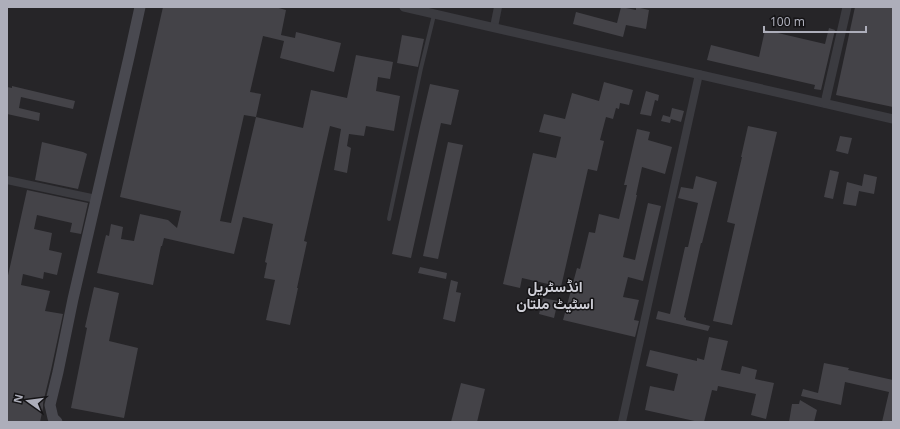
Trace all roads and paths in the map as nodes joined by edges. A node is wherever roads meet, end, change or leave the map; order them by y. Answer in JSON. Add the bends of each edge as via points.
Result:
{"nodes":[{"id":1,"x":140,"y":7,"type":"edge"},
{"id":2,"x":404,"y":7,"type":"edge"},
{"id":3,"x":498,"y":7,"type":"edge"},
{"id":4,"x":846,"y":7,"type":"edge"},
{"id":5,"x":434,"y":14,"type":"junction"},
{"id":6,"x":494,"y":27,"type":"junction"},
{"id":7,"x":699,"y":74,"type":"junction"},
{"id":8,"x":825,"y":103,"type":"junction"},
{"id":9,"x":893,"y":119,"type":"edge"},
{"id":10,"x":7,"y":180,"type":"edge"},
{"id":11,"x":96,"y":199,"type":"junction"},
{"id":12,"x":389,"y":219,"type":"dead end"},
{"id":13,"x":58,"y":422,"type":"edge"},
{"id":14,"x":622,"y":422,"type":"edge"}],
"edges":[{"from":1,"to":11,"type":"main road"},
{"from":2,"to":5,"type":"street"},
{"from":3,"to":6,"type":"street"},
{"from":4,"to":8,"type":"street"},
{"from":5,"to":6,"type":"street"},
{"from":5,"to":12,"type":"lane"},
{"from":6,"to":7,"type":"street"},
{"from":7,"to":8,"type":"street"},
{"from":7,"to":14,"type":"street"},
{"from":8,"to":9,"type":"street"},
{"from":10,"to":11,"type":"street"},
{"from":11,"to":13,"type":"main road","via":[[50,405],[53,418]]}]}
